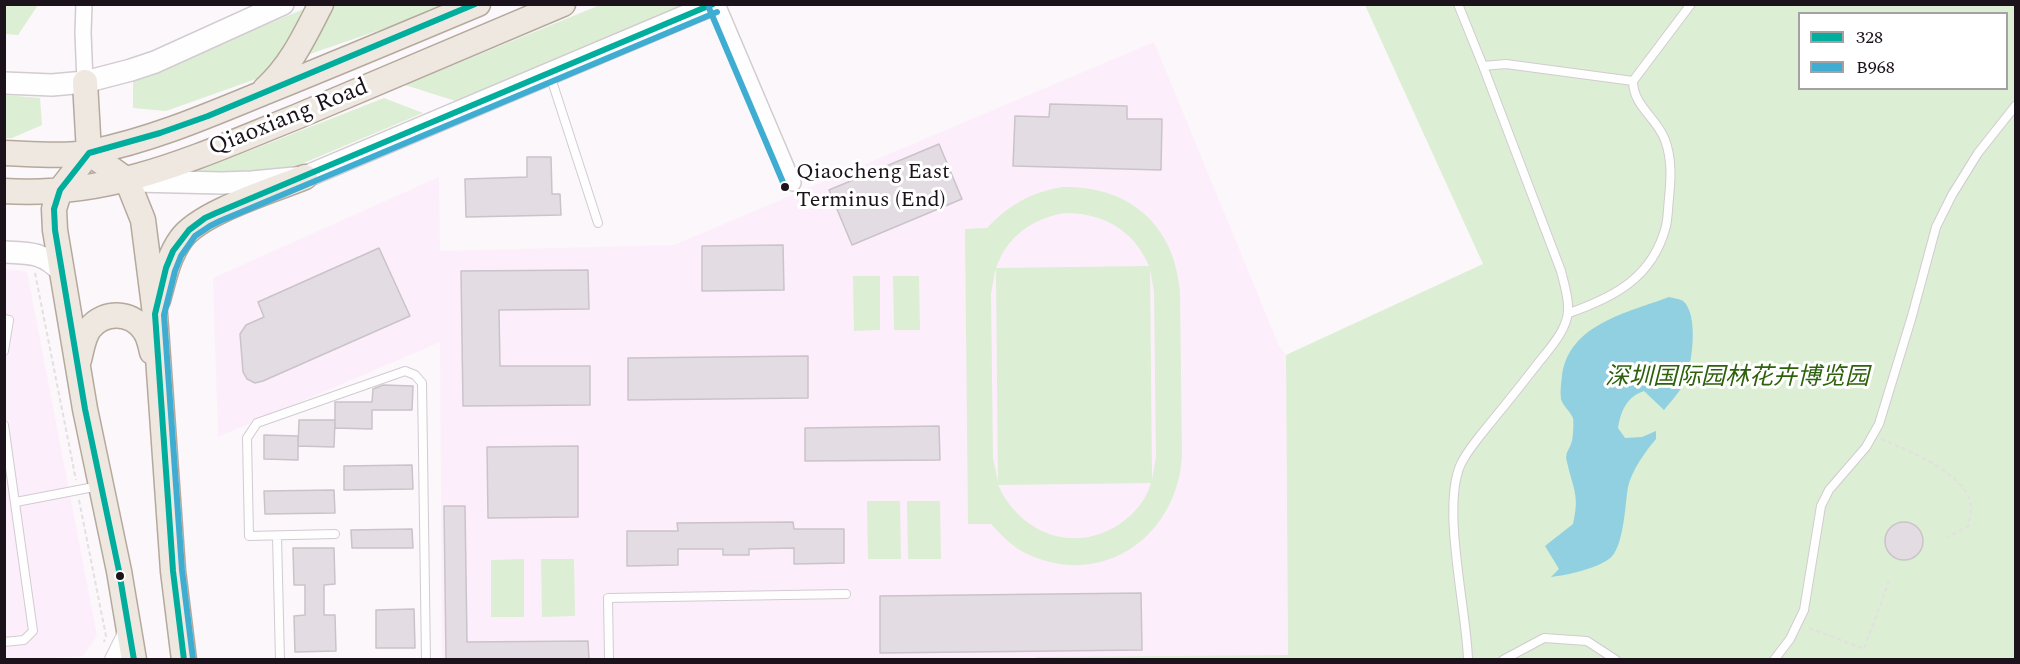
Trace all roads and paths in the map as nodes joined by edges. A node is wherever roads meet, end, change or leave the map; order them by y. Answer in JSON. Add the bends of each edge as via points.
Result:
{"nodes":[{"id":1,"x":84,"y":4,"type":"edge"},
{"id":2,"x":283,"y":4,"type":"edge"},
{"id":3,"x":321,"y":4,"type":"edge"},
{"id":4,"x":564,"y":4,"type":"edge"},
{"id":5,"x":716,"y":4,"type":"edge"},
{"id":6,"x":1458,"y":4,"type":"edge"},
{"id":7,"x":1691,"y":4,"type":"edge"},
{"id":8,"x":476,"y":5,"type":"edge"},
{"id":9,"x":1483,"y":66,"type":"junction"},
{"id":10,"x":549,"y":74,"type":"junction"},
{"id":11,"x":1633,"y":81,"type":"junction"},
{"id":12,"x":85,"y":82,"type":"junction"},
{"id":13,"x":4,"y":83,"type":"edge"},
{"id":14,"x":257,"y":96,"type":"junction"},
{"id":15,"x":2016,"y":105,"type":"edge"},
{"id":16,"x":4,"y":153,"type":"edge"},
{"id":17,"x":88,"y":153,"type":"junction"},
{"id":18,"x":306,"y":177,"type":"junction"},
{"id":19,"x":127,"y":180,"type":"junction"},
{"id":20,"x":793,"y":183,"type":"dead end"},
{"id":21,"x":60,"y":190,"type":"junction"},
{"id":22,"x":4,"y":191,"type":"edge"},
{"id":23,"x":598,"y":223,"type":"dead end"},
{"id":24,"x":4,"y":252,"type":"edge"},
{"id":25,"x":31,"y":253,"type":"junction"},
{"id":26,"x":62,"y":272,"type":"junction"},
{"id":27,"x":1569,"y":312,"type":"junction"},
{"id":28,"x":155,"y":314,"type":"junction"},
{"id":29,"x":4,"y":319,"type":"edge"},
{"id":30,"x":4,"y":351,"type":"edge"},
{"id":31,"x":77,"y":367,"type":"junction"},
{"id":32,"x":160,"y":381,"type":"junction"},
{"id":33,"x":4,"y":425,"type":"edge"},
{"id":34,"x":1873,"y":436,"type":"junction"},
{"id":35,"x":89,"y":487,"type":"junction"},
{"id":36,"x":16,"y":502,"type":"junction"},
{"id":37,"x":335,"y":534,"type":"dead end"},
{"id":38,"x":277,"y":536,"type":"junction"},
{"id":39,"x":1948,"y":537,"type":"dead end"},
{"id":40,"x":1889,"y":581,"type":"dead end"},
{"id":41,"x":846,"y":594,"type":"dead end"},
{"id":42,"x":129,"y":624,"type":"junction"},
{"id":43,"x":1799,"y":624,"type":"junction"},
{"id":44,"x":4,"y":642,"type":"edge"},
{"id":45,"x":109,"y":653,"type":"edge"},
{"id":46,"x":187,"y":655,"type":"edge"},
{"id":47,"x":134,"y":660,"type":"edge"},
{"id":48,"x":280,"y":660,"type":"edge"},
{"id":49,"x":426,"y":660,"type":"edge"},
{"id":50,"x":609,"y":660,"type":"edge"},
{"id":51,"x":1468,"y":660,"type":"edge"},
{"id":52,"x":1503,"y":660,"type":"edge"},
{"id":53,"x":1616,"y":660,"type":"edge"},
{"id":54,"x":1774,"y":660,"type":"edge"}],
"edges":[{"from":1,"to":12,"type":"street"},
{"from":2,"to":12,"type":"main road","via":[[155,62]]},
{"from":3,"to":14,"type":"main road","via":[[281,75]]},
{"from":4,"to":19,"type":"main road","name":"Qiaoxiang Road","via":[[233,142]]},
{"from":5,"to":10,"type":"main road"},
{"from":5,"to":20,"type":"street"},
{"from":6,"to":9,"type":"lane"},
{"from":7,"to":11,"type":"lane"},
{"from":8,"to":14,"type":"main road","name":"Qiaoxiang Road"},
{"from":9,"to":11,"type":"lane","via":[[1506,64]]},
{"from":9,"to":27,"type":"lane","via":[[1561,271]]},
{"from":10,"to":18,"type":"main road"},
{"from":10,"to":23,"type":"lane"},
{"from":11,"to":27,"type":"lane","via":[[1636,99],[1664,136],[1669,154],[1666,226],[1653,258],[1635,280],[1592,305]]},
{"from":12,"to":13,"type":"main road"},
{"from":12,"to":17,"type":"main road"},
{"from":14,"to":17,"type":"main road","name":"Qiaoxiang Road","via":[[160,133]]},
{"from":15,"to":34,"type":"lane","via":[[1978,153],[1936,227]]},
{"from":16,"to":17,"type":"main road","name":"Qiaoxiang Road"},
{"from":17,"to":19,"type":"main road"},
{"from":17,"to":21,"type":"main road"},
{"from":18,"to":19,"type":"main road","via":[[222,183]]},
{"from":18,"to":28,"type":"main road","via":[[206,218],[189,230],[166,268]]},
{"from":19,"to":21,"type":"main road","name":"Qiaoxiang Road"},
{"from":19,"to":28,"type":"main road","via":[[143,220]]},
{"from":21,"to":22,"type":"main road","name":"Qiaoxiang Road"},
{"from":21,"to":26,"type":"main road","via":[[54,209]]},
{"from":24,"to":25,"type":"main road"},
{"from":25,"to":26,"type":"main road","via":[[44,257]]},
{"from":25,"to":35,"type":"path"},
{"from":26,"to":31,"type":"main road"},
{"from":27,"to":51,"type":"lane","via":[[1554,344],[1476,441],[1456,478],[1455,532]]},
{"from":28,"to":32,"type":"main road"},
{"from":29,"to":30,"type":"lane","via":[[9,320]]},
{"from":31,"to":32,"type":"main road","via":[[89,329],[107,316],[117,315],[136,321],[143,328]]},
{"from":31,"to":35,"type":"main road"},
{"from":32,"to":46,"type":"main road","via":[[173,571]]},
{"from":33,"to":36,"type":"lane"},
{"from":34,"to":39,"type":"path","via":[[1941,468],[1962,485],[1971,505],[1968,526]]},
{"from":34,"to":43,"type":"lane","via":[[1829,490],[1821,506],[1808,594]]},
{"from":35,"to":36,"type":"lane"},
{"from":35,"to":42,"type":"main road"},
{"from":35,"to":45,"type":"path"},
{"from":36,"to":44,"type":"lane","via":[[33,631],[24,640]]},
{"from":37,"to":38,"type":"lane"},
{"from":38,"to":48,"type":"lane"},
{"from":38,"to":49,"type":"lane","via":[[249,536],[247,438],[257,423],[405,371],[415,375],[422,383]]},
{"from":40,"to":43,"type":"path","via":[[1864,649]]},
{"from":41,"to":50,"type":"lane","via":[[608,598]]},
{"from":42,"to":45,"type":"street","via":[[126,638]]},
{"from":42,"to":47,"type":"main road"},
{"from":43,"to":54,"type":"lane"},
{"from":52,"to":53,"type":"lane","via":[[1544,638],[1587,641]]}]}
